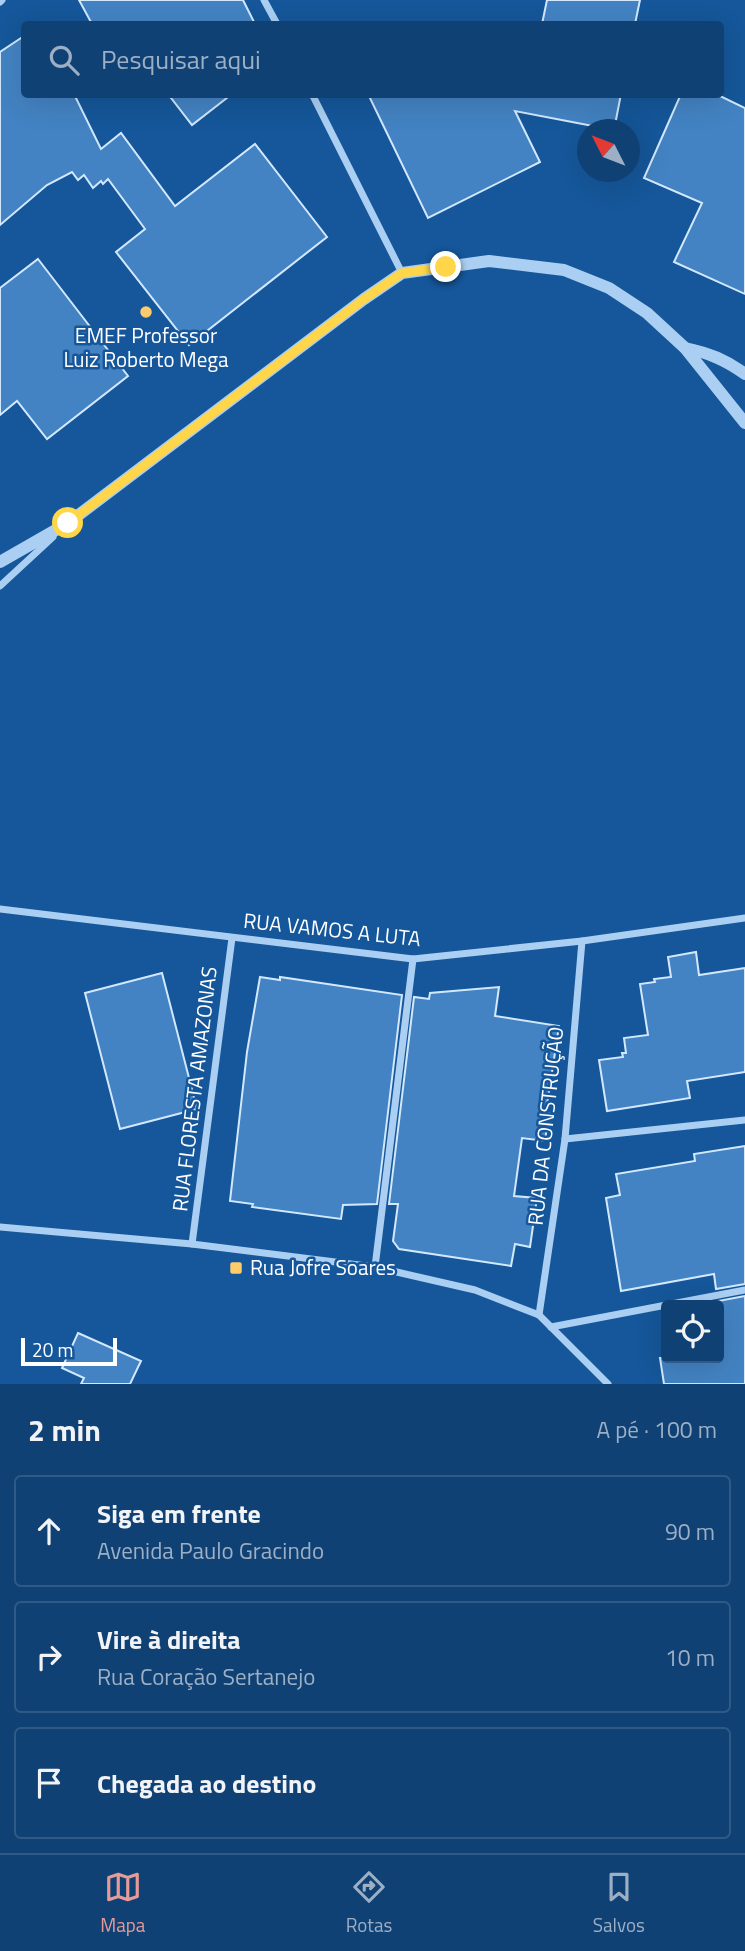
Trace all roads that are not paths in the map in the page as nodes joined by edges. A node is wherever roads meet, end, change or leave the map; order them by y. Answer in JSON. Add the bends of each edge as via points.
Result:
{"nodes":[{"id":1,"x":264,"y":0,"type":"edge"},
{"id":2,"x":275,"y":21,"type":"edge"},
{"id":3,"x":314,"y":98,"type":"edge"},
{"id":4,"x":402,"y":273,"type":"junction"},
{"id":5,"x":685,"y":348,"type":"junction"},
{"id":6,"x":745,"y":374,"type":"edge"},
{"id":7,"x":745,"y":423,"type":"edge"},
{"id":8,"x":68,"y":523,"type":"junction"},
{"id":9,"x":0,"y":562,"type":"edge"},
{"id":10,"x":0,"y":586,"type":"edge"},
{"id":11,"x":0,"y":909,"type":"edge"},
{"id":12,"x":745,"y":918,"type":"edge"},
{"id":13,"x":232,"y":938,"type":"junction"},
{"id":14,"x":582,"y":941,"type":"junction"},
{"id":15,"x":414,"y":959,"type":"junction"},
{"id":16,"x":745,"y":1120,"type":"edge"},
{"id":17,"x":565,"y":1139,"type":"junction"},
{"id":18,"x":0,"y":1227,"type":"edge"},
{"id":19,"x":192,"y":1244,"type":"junction"},
{"id":20,"x":374,"y":1267,"type":"junction"},
{"id":21,"x":745,"y":1290,"type":"edge"},
{"id":22,"x":539,"y":1315,"type":"junction"},
{"id":23,"x":551,"y":1327,"type":"junction"},
{"id":24,"x":608,"y":1384,"type":"edge"}],
"edges":[{"from":1,"to":2,"type":"street"},
{"from":3,"to":4,"type":"street"},
{"from":4,"to":5,"type":"street","via":[[489,261],[564,270],[648,313]]},
{"from":4,"to":8,"type":"street"},
{"from":5,"to":6,"type":"street","via":[[708,352]]},
{"from":5,"to":7,"type":"street"},
{"from":8,"to":9,"type":"street"},
{"from":8,"to":10,"type":"street"},
{"from":11,"to":13,"type":"street","name":"RUA VAMOS A LUTA"},
{"from":12,"to":14,"type":"street","name":"RUA VAMOS A LUTA"},
{"from":13,"to":15,"type":"street","name":"RUA VAMOS A LUTA"},
{"from":13,"to":19,"type":"street","name":"RUA FLORESTA AMAZONAS"},
{"from":14,"to":15,"type":"street","name":"RUA VAMOS A LUTA"},
{"from":14,"to":17,"type":"street","name":"RUA DA CONSTRUÇÃO"},
{"from":15,"to":20,"type":"street"},
{"from":16,"to":17,"type":"street"},
{"from":17,"to":22,"type":"street","name":"RUA DA CONSTRUÇÃO"},
{"from":18,"to":19,"type":"street"},
{"from":19,"to":20,"type":"street"},
{"from":20,"to":22,"type":"street","via":[[475,1290]]},
{"from":21,"to":23,"type":"street"},
{"from":22,"to":23,"type":"street"},
{"from":23,"to":24,"type":"street"}]}
